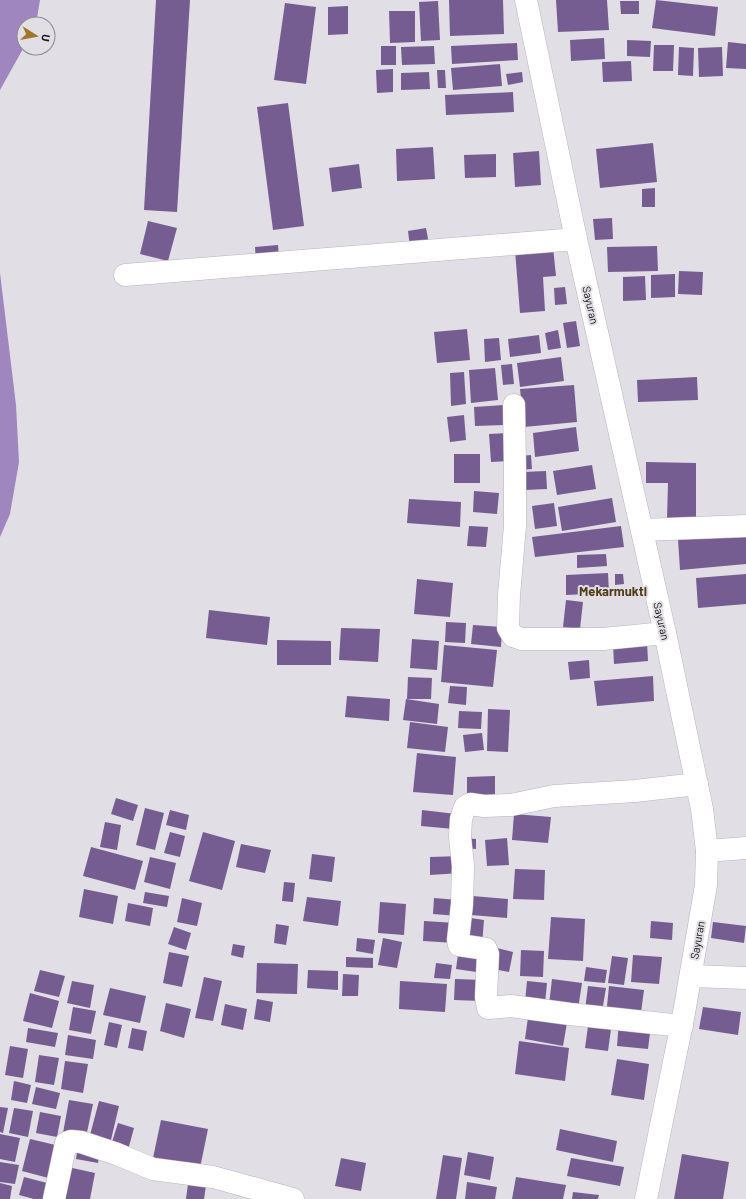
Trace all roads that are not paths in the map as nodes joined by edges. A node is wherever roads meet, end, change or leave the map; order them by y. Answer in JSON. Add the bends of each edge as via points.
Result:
{"nodes":[{"id":1,"x":526,"y":0,"type":"edge"},
{"id":2,"x":576,"y":239,"type":"junction"},
{"id":3,"x":124,"y":275,"type":"dead end"},
{"id":4,"x":514,"y":405,"type":"dead end"},
{"id":5,"x":746,"y":526,"type":"edge"},
{"id":6,"x":642,"y":530,"type":"junction"},
{"id":7,"x":665,"y":633,"type":"junction"},
{"id":8,"x":697,"y":784,"type":"junction"},
{"id":9,"x":746,"y":848,"type":"edge"},
{"id":10,"x":707,"y":851,"type":"junction"},
{"id":11,"x":691,"y":976,"type":"junction"},
{"id":12,"x":746,"y":978,"type":"edge"},
{"id":13,"x":682,"y":1026,"type":"junction"},
{"id":14,"x":54,"y":1199,"type":"edge"},
{"id":15,"x":293,"y":1199,"type":"edge"},
{"id":16,"x":646,"y":1199,"type":"edge"}],
"edges":[{"from":1,"to":2,"type":"street","name":"Sayuran"},
{"from":2,"to":3,"type":"street"},
{"from":2,"to":6,"type":"street","name":"Sayuran"},
{"from":4,"to":7,"type":"street","via":[[515,526],[508,628],[513,636],[529,639],[603,638]]},
{"from":5,"to":6,"type":"street"},
{"from":6,"to":7,"type":"street","name":"Sayuran"},
{"from":7,"to":8,"type":"street","name":"Sayuran"},
{"from":8,"to":10,"type":"street","name":"Sayuran"},
{"from":8,"to":13,"type":"street","via":[[554,796],[511,806],[470,804],[465,807],[461,819],[463,866],[458,940],[459,945],[486,949],[488,1008],[511,1006]]},
{"from":9,"to":10,"type":"street"},
{"from":10,"to":11,"type":"street","name":"Sayuran","via":[[706,885]]},
{"from":11,"to":12,"type":"street"},
{"from":11,"to":13,"type":"street","name":"Sayuran"},
{"from":13,"to":16,"type":"street","name":"Sayuran"},
{"from":14,"to":15,"type":"street","via":[[66,1143],[71,1141],[117,1154],[153,1169],[213,1178]]}]}
